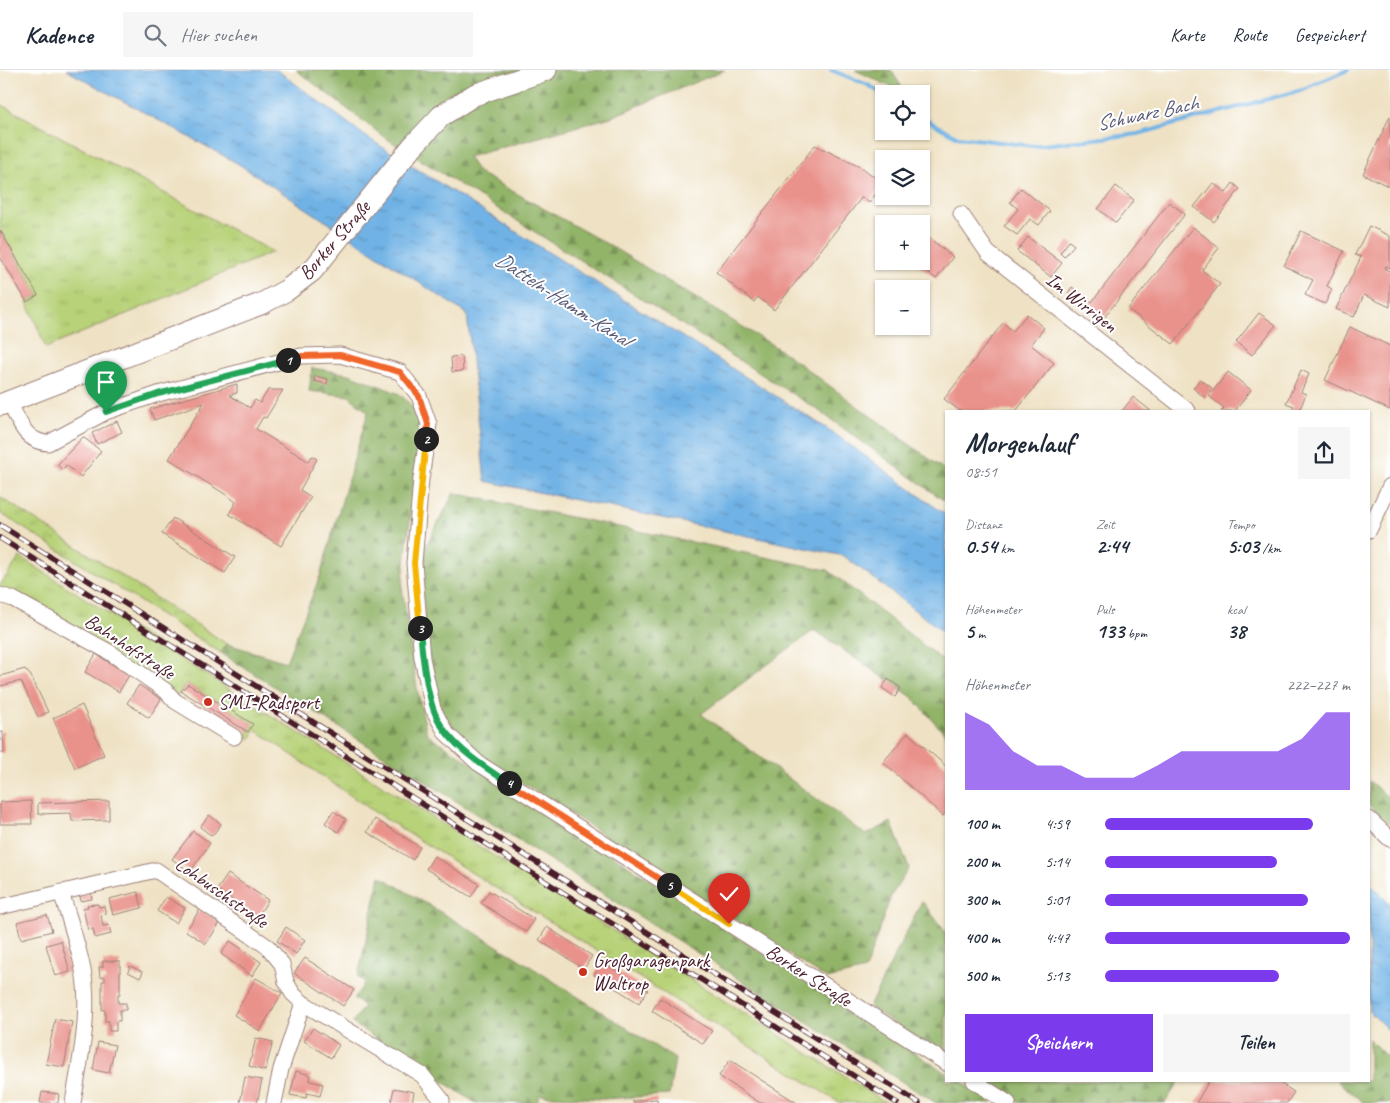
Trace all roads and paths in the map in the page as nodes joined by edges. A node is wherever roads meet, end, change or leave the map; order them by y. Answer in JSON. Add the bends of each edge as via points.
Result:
{"nodes":[{"id":1,"x":546,"y":70,"type":"edge"},
{"id":2,"x":961,"y":214,"type":"dead end"},
{"id":3,"x":4,"y":403,"type":"edge"},
{"id":4,"x":1187,"y":410,"type":"edge"},
{"id":5,"x":1390,"y":486,"type":"edge"},
{"id":6,"x":1370,"y":528,"type":"edge"},
{"id":7,"x":0,"y":595,"type":"edge"},
{"id":8,"x":234,"y":737,"type":"dead end"},
{"id":9,"x":1370,"y":820,"type":"edge"},
{"id":10,"x":1390,"y":839,"type":"edge"},
{"id":11,"x":61,"y":892,"type":"junction"},
{"id":12,"x":0,"y":907,"type":"edge"},
{"id":13,"x":303,"y":1003,"type":"junction"},
{"id":14,"x":945,"y":1062,"type":"edge"},
{"id":15,"x":976,"y":1082,"type":"edge"},
{"id":16,"x":73,"y":1103,"type":"edge"},
{"id":17,"x":274,"y":1103,"type":"edge"},
{"id":18,"x":442,"y":1103,"type":"edge"},
{"id":19,"x":1008,"y":1103,"type":"edge"}],
"edges":[{"from":1,"to":3,"type":"street","name":"Borker Straße","via":[[474,95],[441,116],[312,270],[288,290],[263,303]]},
{"from":2,"to":4,"type":"street","name":"Im Wirrigen","via":[[988,254]]},
{"from":3,"to":14,"type":"street","name":"Borker Straße","via":[[22,429],[40,442],[48,443],[114,409],[301,356],[340,355],[400,372],[419,396],[428,424],[414,563],[422,658],[433,710],[446,732],[478,763]]},
{"from":5,"to":6,"type":"street"},
{"from":7,"to":8,"type":"street","name":"Bahnhofstraße","via":[[13,598],[111,653],[166,691],[175,702]]},
{"from":9,"to":10,"type":"street"},
{"from":11,"to":12,"type":"street","name":"Lohbuschstraße"},
{"from":11,"to":13,"type":"street","name":"Lohbuschstraße","via":[[156,870],[268,947],[282,964],[293,994]]},
{"from":11,"to":16,"type":"street","via":[[83,970],[86,1002]]},
{"from":13,"to":17,"type":"street","via":[[281,1069]]},
{"from":13,"to":18,"type":"street","name":"Lohbuschstraße","via":[[422,1075]]},
{"from":15,"to":19,"type":"street"}]}
